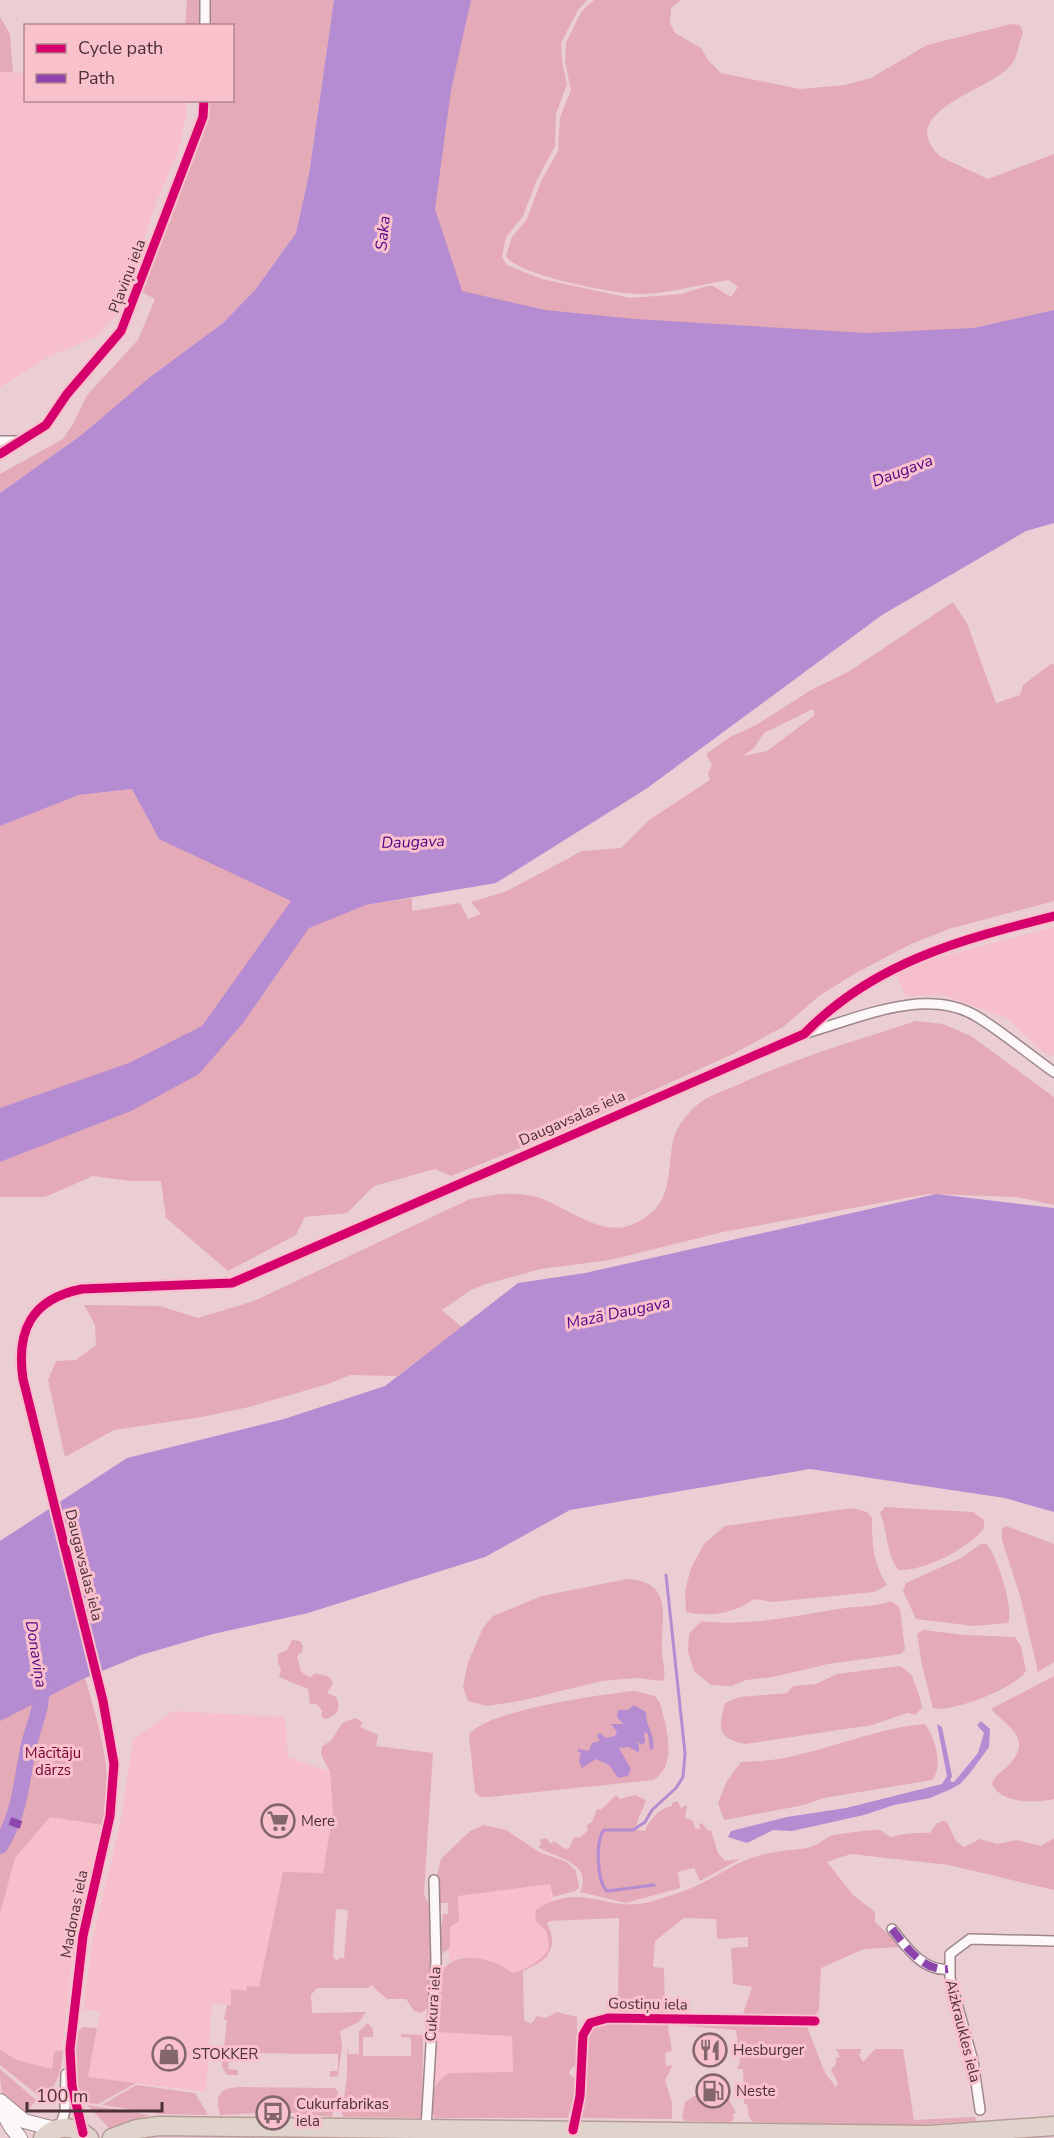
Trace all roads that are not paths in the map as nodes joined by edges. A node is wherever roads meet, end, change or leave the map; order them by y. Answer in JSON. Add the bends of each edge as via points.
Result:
{"nodes":[{"id":1,"x":205,"y":0,"type":"edge"},
{"id":2,"x":205,"y":24,"type":"edge"},
{"id":3,"x":204,"y":102,"type":"edge"},
{"id":4,"x":0,"y":441,"type":"edge"},
{"id":5,"x":20,"y":441,"type":"junction"},
{"id":6,"x":0,"y":454,"type":"edge"},
{"id":7,"x":1054,"y":916,"type":"edge"},
{"id":8,"x":804,"y":1034,"type":"junction"},
{"id":9,"x":1054,"y":1072,"type":"edge"},
{"id":10,"x":103,"y":1701,"type":"joint"},
{"id":11,"x":434,"y":1880,"type":"dead end"},
{"id":12,"x":892,"y":1929,"type":"dead end"},
{"id":13,"x":1054,"y":1941,"type":"edge"},
{"id":14,"x":948,"y":1969,"type":"junction"},
{"id":15,"x":815,"y":2021,"type":"dead end"},
{"id":16,"x":69,"y":2060,"type":"junction"},
{"id":17,"x":0,"y":2102,"type":"edge"},
{"id":18,"x":0,"y":2107,"type":"edge"},
{"id":19,"x":980,"y":2110,"type":"dead end"},
{"id":20,"x":174,"y":2126,"type":"junction"},
{"id":21,"x":1054,"y":2126,"type":"edge"},
{"id":22,"x":426,"y":2128,"type":"junction"},
{"id":23,"x":573,"y":2130,"type":"junction"},
{"id":24,"x":53,"y":2132,"type":"edge"},
{"id":25,"x":344,"y":2132,"type":"edge"},
{"id":26,"x":448,"y":2133,"type":"edge"},
{"id":27,"x":88,"y":2137,"type":"edge"},
{"id":28,"x":20,"y":2138,"type":"edge"},
{"id":29,"x":112,"y":2138,"type":"edge"},
{"id":30,"x":136,"y":2138,"type":"edge"}],
"edges":[{"from":1,"to":2,"type":"street"},
{"from":3,"to":5,"type":"street","name":"Pļaviņu iela","via":[[203,117],[121,331],[46,425]]},
{"from":4,"to":5,"type":"street"},
{"from":5,"to":6,"type":"street","name":"Pļaviņu iela"},
{"from":7,"to":8,"type":"street","name":"Daugavsalas iela","via":[[915,957],[851,993]]},
{"from":8,"to":9,"type":"street","name":"Daugavsalas iela","via":[[900,1007],[939,1004],[975,1015]]},
{"from":8,"to":10,"type":"street","name":"Daugavsalas iela","via":[[232,1283],[82,1289],[68,1292],[40,1310],[21,1337],[22,1372]]},
{"from":10,"to":16,"type":"street","name":"Madonas iela","via":[[113,1753],[113,1785],[110,1816],[82,1936]]},
{"from":11,"to":22,"type":"street","name":"Cukura iela","via":[[436,1961]]},
{"from":12,"to":14,"type":"street","via":[[920,1959],[935,1969]]},
{"from":13,"to":14,"type":"street","name":"Aizkraukles iela","via":[[970,1939],[950,1954]]},
{"from":14,"to":19,"type":"street","name":"Aizkraukles iela","via":[[974,2061]]},
{"from":15,"to":23,"type":"street","name":"Gostiņu iela","via":[[595,2020],[583,2035],[580,2096]]},
{"from":16,"to":24,"type":"street","name":"Madonas iela","via":[[65,2111]]},
{"from":16,"to":27,"type":"street","name":"Madonas iela","via":[[74,2095]]},
{"from":17,"to":24,"type":"main road","via":[[24,2121]]},
{"from":18,"to":28,"type":"main road"},
{"from":20,"to":25,"type":"highway"},
{"from":20,"to":29,"type":"highway","via":[[145,2127]]},
{"from":20,"to":30,"type":"highway"},
{"from":21,"to":23,"type":"highway","via":[[929,2136]]},
{"from":22,"to":25,"type":"highway"},
{"from":22,"to":26,"type":"highway"},
{"from":23,"to":26,"type":"highway"},
{"from":24,"to":27,"type":"highway","via":[[75,2129]]}]}
